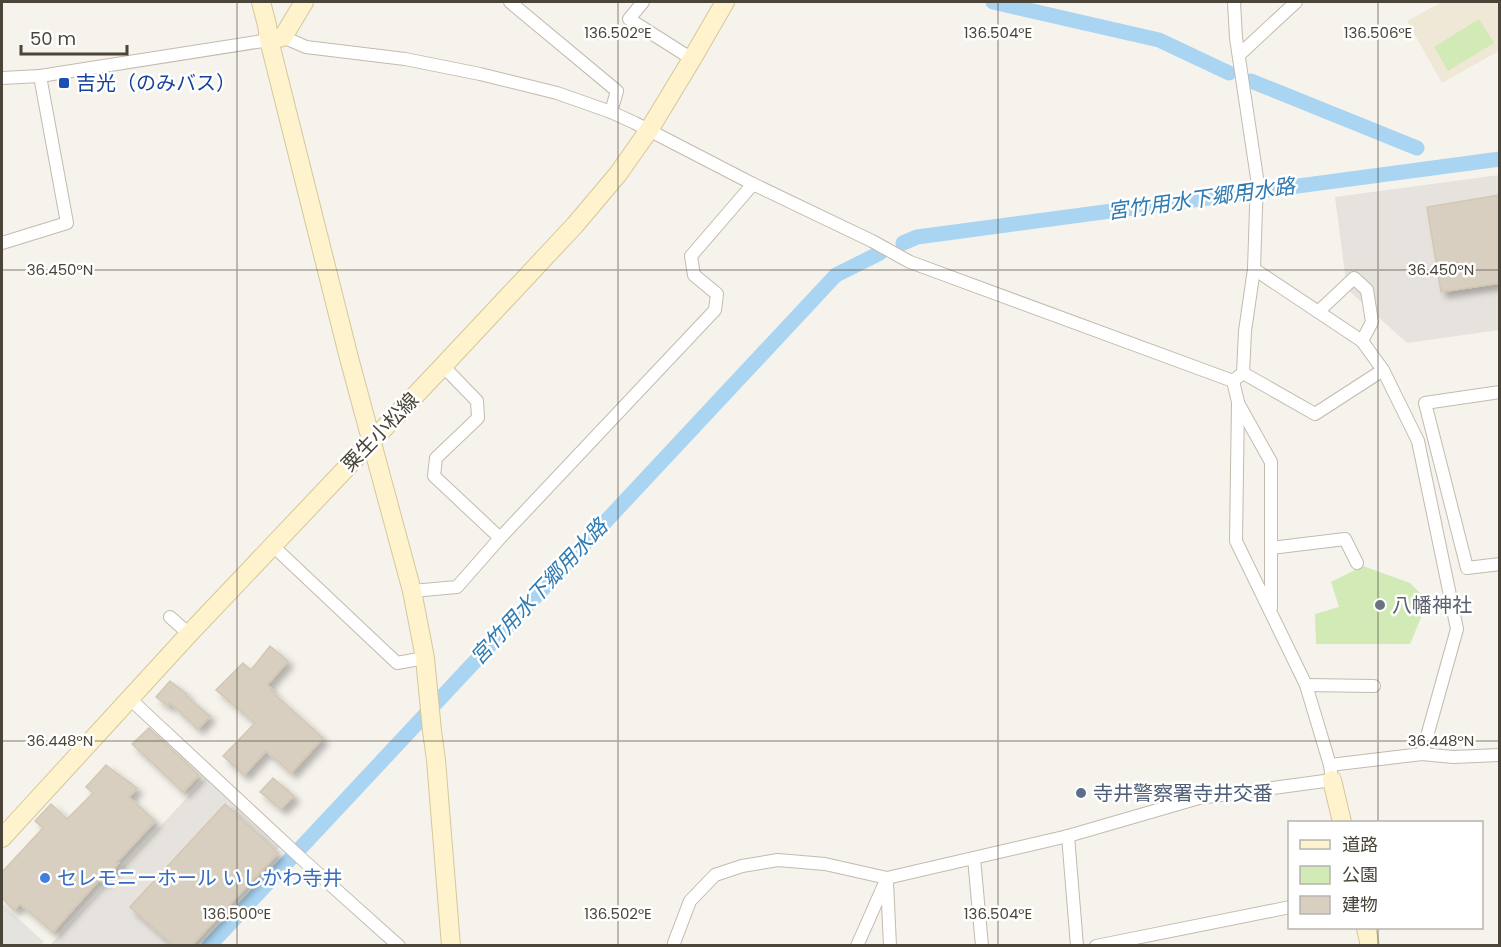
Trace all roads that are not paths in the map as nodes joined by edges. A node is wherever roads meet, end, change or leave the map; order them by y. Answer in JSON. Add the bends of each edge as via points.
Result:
{"nodes":[{"id":1,"x":261,"y":2,"type":"edge"},
{"id":2,"x":304,"y":2,"type":"edge"},
{"id":3,"x":510,"y":2,"type":"edge"},
{"id":4,"x":643,"y":2,"type":"edge"},
{"id":5,"x":725,"y":2,"type":"edge"},
{"id":6,"x":1234,"y":2,"type":"edge"},
{"id":7,"x":1296,"y":2,"type":"edge"},
{"id":8,"x":276,"y":39,"type":"junction"},
{"id":9,"x":1239,"y":56,"type":"junction"},
{"id":10,"x":692,"y":59,"type":"junction"},
{"id":11,"x":40,"y":76,"type":"junction"},
{"id":12,"x":2,"y":78,"type":"edge"},
{"id":13,"x":611,"y":112,"type":"junction"},
{"id":14,"x":649,"y":130,"type":"junction"},
{"id":15,"x":753,"y":184,"type":"junction"},
{"id":16,"x":2,"y":243,"type":"edge"},
{"id":17,"x":1254,"y":269,"type":"junction"},
{"id":18,"x":1318,"y":312,"type":"junction"},
{"id":19,"x":1362,"y":341,"type":"junction"},
{"id":20,"x":443,"y":366,"type":"junction"},
{"id":21,"x":1383,"y":370,"type":"junction"},
{"id":22,"x":1243,"y":373,"type":"junction"},
{"id":23,"x":1233,"y":381,"type":"junction"},
{"id":24,"x":1500,"y":392,"type":"edge"},
{"id":25,"x":1238,"y":402,"type":"junction"},
{"id":26,"x":371,"y":441,"type":"junction"},
{"id":27,"x":500,"y":538,"type":"junction"},
{"id":28,"x":273,"y":546,"type":"junction"},
{"id":29,"x":1271,"y":549,"type":"junction"},
{"id":30,"x":1357,"y":563,"type":"dead end"},
{"id":31,"x":1500,"y":564,"type":"edge"},
{"id":32,"x":412,"y":591,"type":"junction"},
{"id":33,"x":1271,"y":612,"type":"junction"},
{"id":34,"x":170,"y":617,"type":"dead end"},
{"id":35,"x":189,"y":634,"type":"junction"},
{"id":36,"x":425,"y":658,"type":"junction"},
{"id":37,"x":1306,"y":686,"type":"junction"},
{"id":38,"x":1374,"y":686,"type":"dead end"},
{"id":39,"x":130,"y":699,"type":"junction"},
{"id":40,"x":1422,"y":754,"type":"junction"},
{"id":41,"x":1500,"y":754,"type":"edge"},
{"id":42,"x":1331,"y":772,"type":"junction"},
{"id":43,"x":1342,"y":821,"type":"edge"},
{"id":44,"x":1068,"y":836,"type":"junction"},
{"id":45,"x":2,"y":838,"type":"edge"},
{"id":46,"x":974,"y":858,"type":"junction"},
{"id":47,"x":887,"y":878,"type":"junction"},
{"id":48,"x":1288,"y":907,"type":"edge"},
{"id":49,"x":1366,"y":929,"type":"edge"},
{"id":50,"x":399,"y":945,"type":"edge"},
{"id":51,"x":451,"y":945,"type":"edge"},
{"id":52,"x":675,"y":945,"type":"edge"},
{"id":53,"x":857,"y":945,"type":"edge"},
{"id":54,"x":890,"y":945,"type":"edge"},
{"id":55,"x":982,"y":945,"type":"edge"},
{"id":56,"x":1077,"y":945,"type":"edge"},
{"id":57,"x":1096,"y":945,"type":"edge"},
{"id":58,"x":1370,"y":945,"type":"edge"}],
"edges":[{"from":1,"to":8,"type":"main road","via":[[267,25]]},
{"from":2,"to":8,"type":"main road"},
{"from":3,"to":13,"type":"street","via":[[617,91]]},
{"from":4,"to":10,"type":"street","via":[[629,19]]},
{"from":5,"to":10,"type":"main road","name":"粟生小松線"},
{"from":6,"to":9,"type":"street"},
{"from":7,"to":9,"type":"street"},
{"from":8,"to":11,"type":"street"},
{"from":8,"to":13,"type":"street","via":[[480,74],[557,93]]},
{"from":8,"to":26,"type":"main road"},
{"from":9,"to":17,"type":"street","via":[[1257,178]]},
{"from":10,"to":14,"type":"main road","name":"粟生小松線"},
{"from":11,"to":12,"type":"street"},
{"from":11,"to":16,"type":"street","via":[[67,223]]},
{"from":13,"to":14,"type":"street"},
{"from":14,"to":15,"type":"street"},
{"from":14,"to":20,"type":"main road","name":"粟生小松線","via":[[575,225]]},
{"from":15,"to":23,"type":"street","via":[[910,262]]},
{"from":15,"to":27,"type":"street","via":[[691,256],[694,275],[717,294],[715,310]]},
{"from":17,"to":18,"type":"street"},
{"from":17,"to":22,"type":"street"},
{"from":18,"to":19,"type":"street"},
{"from":18,"to":19,"type":"street","via":[[1354,278],[1367,290],[1372,322]]},
{"from":19,"to":21,"type":"street"},
{"from":20,"to":26,"type":"main road","name":"粟生小松線"},
{"from":20,"to":27,"type":"street","via":[[477,401],[478,418],[436,458],[434,476]]},
{"from":21,"to":22,"type":"street","via":[[1315,414]]},
{"from":21,"to":40,"type":"street","via":[[1418,441],[1457,629]]},
{"from":22,"to":23,"type":"street"},
{"from":23,"to":25,"type":"street"},
{"from":24,"to":31,"type":"street","via":[[1425,402],[1467,568]]},
{"from":25,"to":29,"type":"street","via":[[1271,462]]},
{"from":25,"to":33,"type":"street","via":[[1236,541]]},
{"from":26,"to":28,"type":"main road","name":"粟生小松線"},
{"from":26,"to":32,"type":"main road"},
{"from":27,"to":32,"type":"street","via":[[457,587]]},
{"from":28,"to":35,"type":"main road","name":"粟生小松線"},
{"from":28,"to":36,"type":"street","via":[[397,663]]},
{"from":29,"to":30,"type":"street","via":[[1345,539]]},
{"from":29,"to":33,"type":"street"},
{"from":32,"to":36,"type":"main road"},
{"from":33,"to":37,"type":"street"},
{"from":34,"to":35,"type":"street"},
{"from":35,"to":39,"type":"main road","name":"粟生小松線"},
{"from":36,"to":51,"type":"main road"},
{"from":37,"to":38,"type":"street"},
{"from":37,"to":42,"type":"street"},
{"from":39,"to":45,"type":"main road","name":"粟生小松線"},
{"from":39,"to":50,"type":"street"},
{"from":40,"to":41,"type":"street"},
{"from":40,"to":42,"type":"street"},
{"from":42,"to":43,"type":"main road"},
{"from":42,"to":44,"type":"street","via":[[1199,798]]},
{"from":44,"to":46,"type":"street"},
{"from":44,"to":56,"type":"street"},
{"from":46,"to":47,"type":"street"},
{"from":46,"to":55,"type":"street"},
{"from":47,"to":52,"type":"street","via":[[825,864],[778,860],[742,866],[715,875],[690,901]]},
{"from":47,"to":53,"type":"street"},
{"from":47,"to":54,"type":"street"},
{"from":48,"to":57,"type":"street"},
{"from":49,"to":58,"type":"main road"}]}
